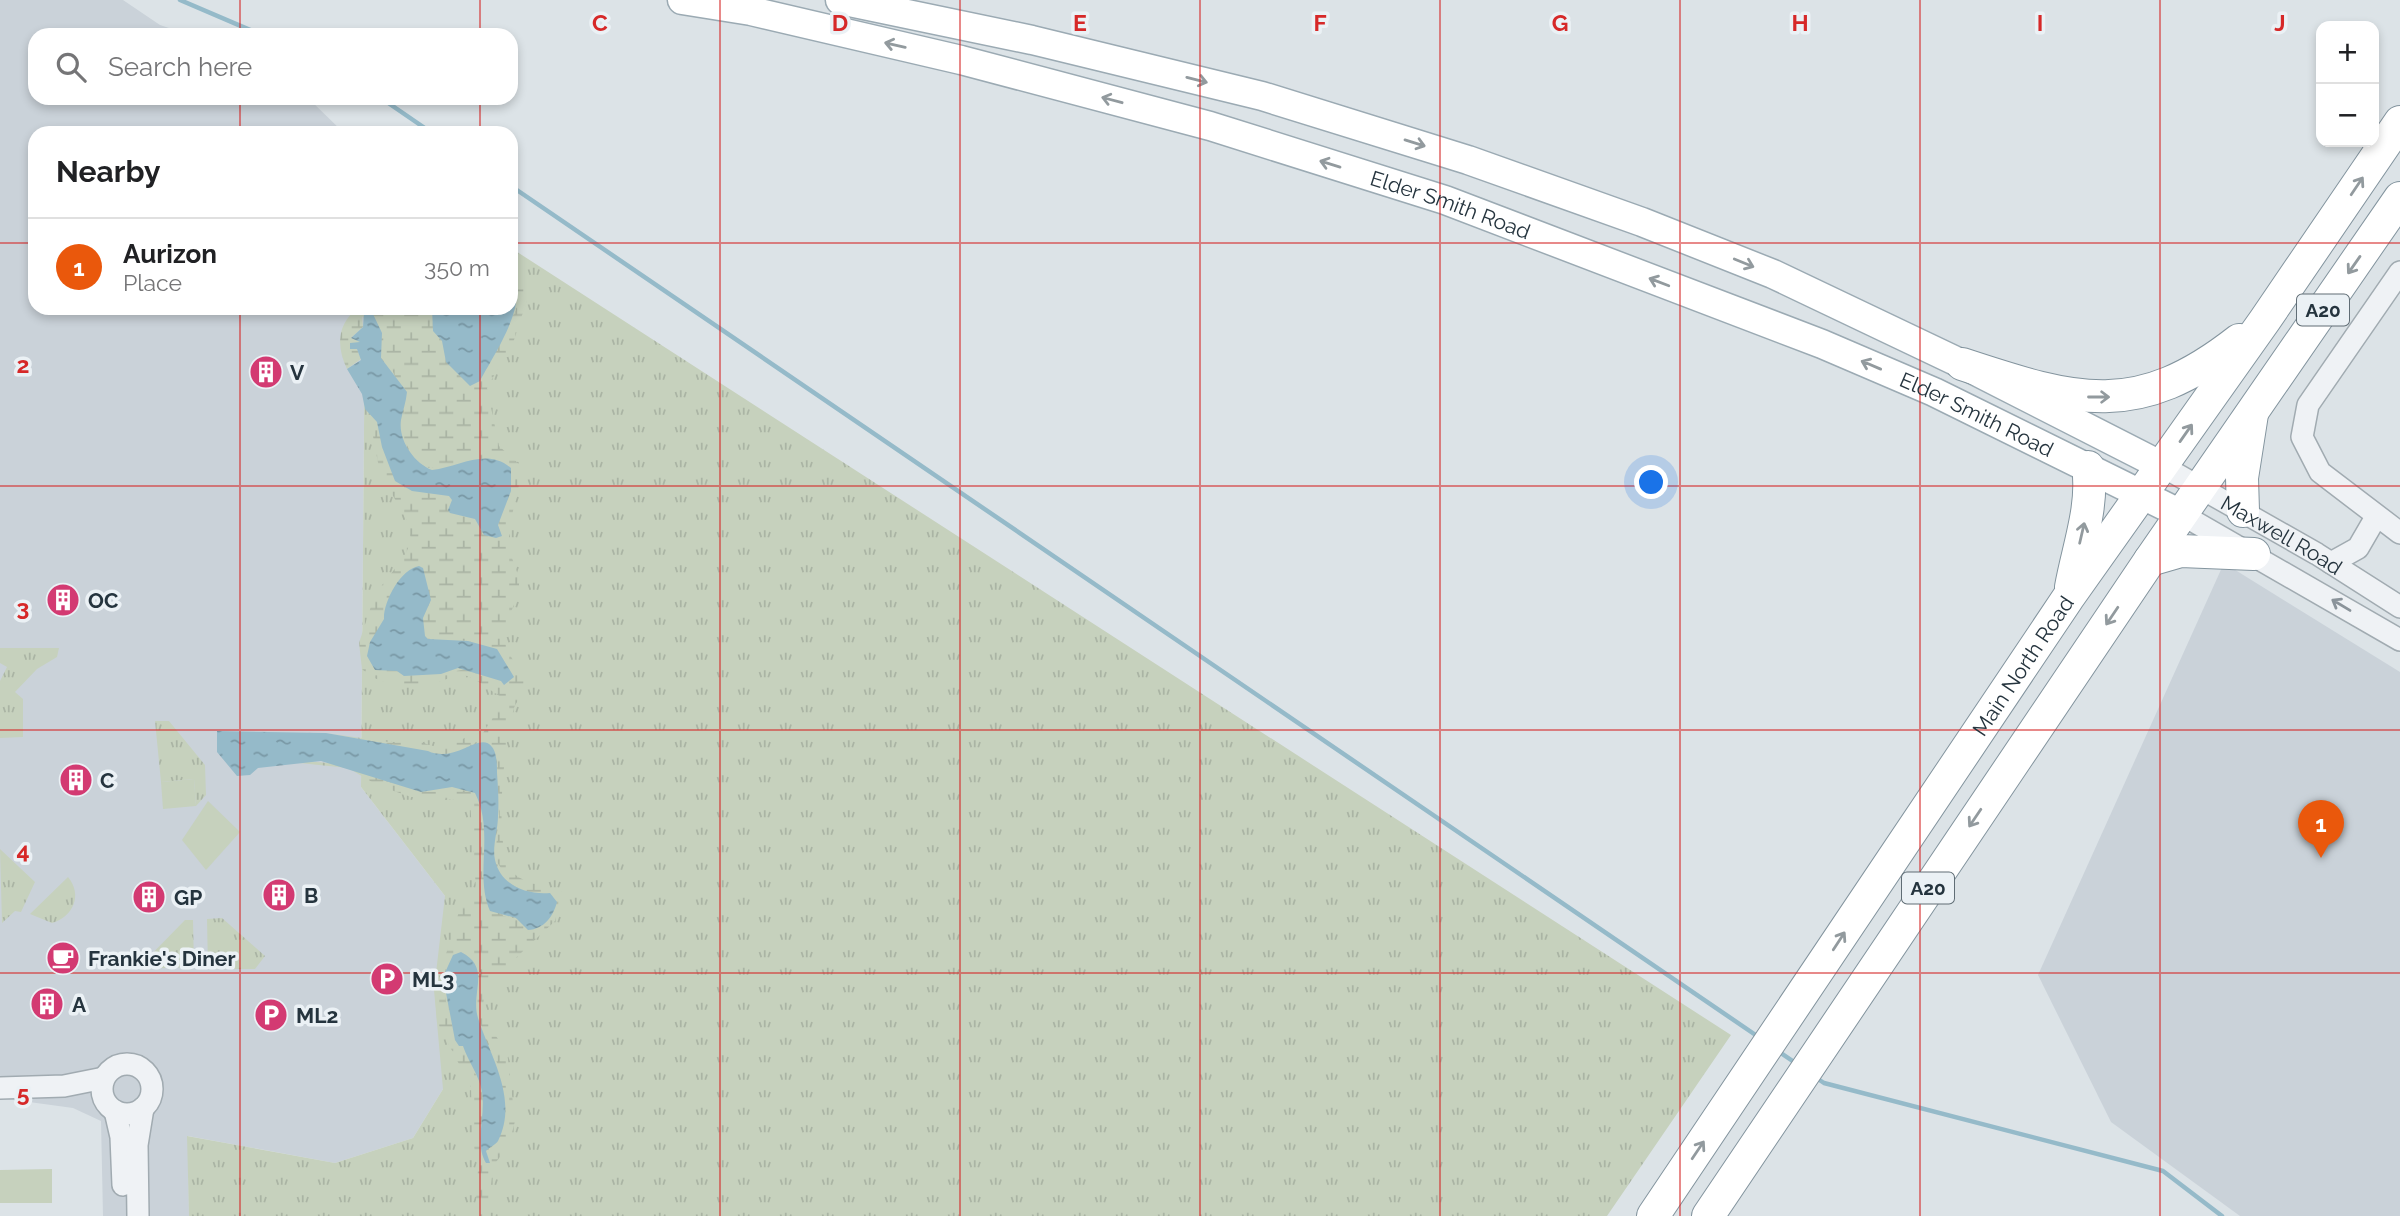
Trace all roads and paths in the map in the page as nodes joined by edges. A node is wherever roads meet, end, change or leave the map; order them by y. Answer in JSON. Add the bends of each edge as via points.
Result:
{"nodes":[{"id":1,"x":682,"y":0,"type":"edge"},
{"id":2,"x":840,"y":0,"type":"edge"},
{"id":3,"x":1012,"y":36,"type":"junction"},
{"id":4,"x":961,"y":60,"type":"junction"},
{"id":5,"x":1048,"y":83,"type":"junction"},
{"id":6,"x":2400,"y":122,"type":"edge"},
{"id":7,"x":2400,"y":198,"type":"edge"},
{"id":8,"x":2400,"y":272,"type":"edge"},
{"id":9,"x":2265,"y":320,"type":"junction"},
{"id":10,"x":1962,"y":364,"type":"junction"},
{"id":11,"x":2252,"y":412,"type":"junction"},
{"id":12,"x":2162,"y":466,"type":"junction"},
{"id":13,"x":2088,"y":467,"type":"junction"},
{"id":14,"x":2200,"y":486,"type":"junction"},
{"id":15,"x":2143,"y":493,"type":"junction"},
{"id":16,"x":2243,"y":510,"type":"junction"},
{"id":17,"x":2181,"y":514,"type":"junction"},
{"id":18,"x":2376,"y":517,"type":"junction"},
{"id":19,"x":2400,"y":533,"type":"edge"},
{"id":20,"x":2254,"y":554,"type":"junction"},
{"id":21,"x":2150,"y":560,"type":"junction"},
{"id":22,"x":2331,"y":563,"type":"junction"},
{"id":23,"x":2068,"y":598,"type":"junction"},
{"id":24,"x":2400,"y":607,"type":"edge"},
{"id":25,"x":2392,"y":635,"type":"edge"},
{"id":26,"x":0,"y":1088,"type":"edge"},
{"id":27,"x":108,"y":1096,"type":"junction"},
{"id":28,"x":143,"y":1108,"type":"junction"},
{"id":29,"x":1657,"y":1213,"type":"edge"},
{"id":30,"x":124,"y":1216,"type":"edge"},
{"id":31,"x":138,"y":1216,"type":"edge"},
{"id":32,"x":1708,"y":1216,"type":"edge"}],
"edges":[{"from":4,"to":1,"type":"main road","name":"Elder Smith Road","one_way":true,"via":[[751,11]]},
{"from":2,"to":3,"type":"main road","name":"Elder Smith Road"},
{"from":3,"to":4,"type":"main road"},
{"from":3,"to":5,"type":"main road","via":[[1032,68]]},
{"from":3,"to":10,"type":"main road","name":"Elder Smith Road","one_way":true,"via":[[1262,96],[1468,160],[1773,274]]},
{"from":4,"to":5,"type":"main road","name":"Elder Smith Road"},
{"from":13,"to":5,"type":"main road","name":"Elder Smith Road","one_way":true,"via":[[1822,344],[1445,200],[1210,126]]},
{"from":9,"to":6,"type":"highway","name":"Main North Road","number":"A20","one_way":true},
{"from":7,"to":11,"type":"highway","number":"A20","one_way":true},
{"from":8,"to":18,"type":"street","via":[[2308,404],[2302,437],[2320,472]]},
{"from":10,"to":9,"type":"highway","one_way":true,"via":[[2078,397],[2136,395],[2205,367]]},
{"from":12,"to":9,"type":"highway","name":"Main North Road","number":"A20","one_way":true},
{"from":10,"to":12,"type":"main road","name":"Elder Smith Road"},
{"from":11,"to":14,"type":"highway","number":"A20"},
{"from":11,"to":16,"type":"highway","via":[[2242,478]]},
{"from":12,"to":14,"type":"street","name":"Maxwell Road"},
{"from":12,"to":15,"type":"highway","name":"Main North Road","number":"A20"},
{"from":13,"to":15,"type":"main road","name":"Elder Smith Road"},
{"from":23,"to":13,"type":"highway","one_way":true,"via":[[2088,508]]},
{"from":14,"to":16,"type":"street","name":"Maxwell Road"},
{"from":14,"to":17,"type":"highway","number":"A20"},
{"from":15,"to":17,"type":"main road","name":"Elder Smith Road"},
{"from":15,"to":23,"type":"highway","name":"Main North Road","number":"A20"},
{"from":16,"to":22,"type":"street","name":"Maxwell Road"},
{"from":17,"to":20,"type":"street","name":"Maxwell Road"},
{"from":17,"to":21,"type":"highway","number":"A20"},
{"from":18,"to":19,"type":"street"},
{"from":18,"to":22,"type":"street","via":[[2358,548]]},
{"from":20,"to":21,"type":"highway","via":[[2181,551]]},
{"from":25,"to":20,"type":"street","name":"Maxwell Road","one_way":true},
{"from":21,"to":32,"type":"highway","number":"A20","one_way":true},
{"from":22,"to":24,"type":"street","name":"Maxwell Road"},
{"from":29,"to":23,"type":"highway","name":"Main North Road","number":"A20","one_way":true},
{"from":24,"to":25,"type":"street"},
{"from":26,"to":27,"type":"street","via":[[64,1086]]},
{"from":27,"to":28,"type":"street","via":[[128,1114]]},
{"from":27,"to":28,"type":"street","via":[[116,1066],[126,1063],[145,1070],[150,1077],[153,1091]]},
{"from":27,"to":30,"type":"street","via":[[121,1137]]},
{"from":28,"to":31,"type":"street","via":[[137,1145]]}]}
